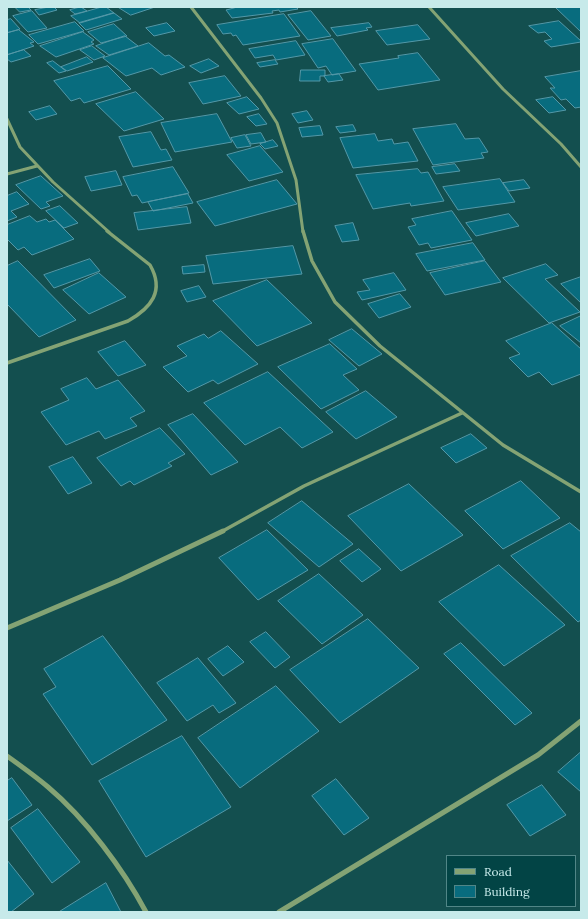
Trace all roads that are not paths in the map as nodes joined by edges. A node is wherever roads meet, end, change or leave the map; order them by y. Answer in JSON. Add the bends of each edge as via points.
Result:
{"nodes":[{"id":1,"x":191,"y":7,"type":"edge"},
{"id":2,"x":429,"y":7,"type":"edge"},
{"id":3,"x":7,"y":119,"type":"edge"},
{"id":4,"x":37,"y":166,"type":"junction"},
{"id":5,"x":581,"y":167,"type":"edge"},
{"id":6,"x":7,"y":174,"type":"edge"},
{"id":7,"x":7,"y":363,"type":"edge"},
{"id":8,"x":462,"y":413,"type":"junction"},
{"id":9,"x":581,"y":492,"type":"edge"},
{"id":10,"x":7,"y":628,"type":"edge"},
{"id":11,"x":581,"y":721,"type":"edge"},
{"id":12,"x":7,"y":756,"type":"edge"},
{"id":13,"x":146,"y":912,"type":"edge"},
{"id":14,"x":279,"y":912,"type":"edge"}],
"edges":[{"from":1,"to":8,"type":"street","via":[[262,98],[277,123],[296,180],[303,233],[312,261],[334,302],[380,346]]},
{"from":2,"to":5,"type":"street","via":[[503,89],[561,144]]},
{"from":3,"to":4,"type":"street","via":[[20,147]]},
{"from":4,"to":6,"type":"street"},
{"from":4,"to":7,"type":"street","via":[[96,222],[150,265],[157,280],[156,290],[151,303],[144,311],[128,321]]},
{"from":8,"to":9,"type":"street","via":[[503,445]]},
{"from":8,"to":10,"type":"street","via":[[304,486],[203,540],[120,580]]},
{"from":11,"to":14,"type":"street","via":[[538,755]]},
{"from":12,"to":13,"type":"street","via":[[49,788],[90,829],[134,890]]}]}
